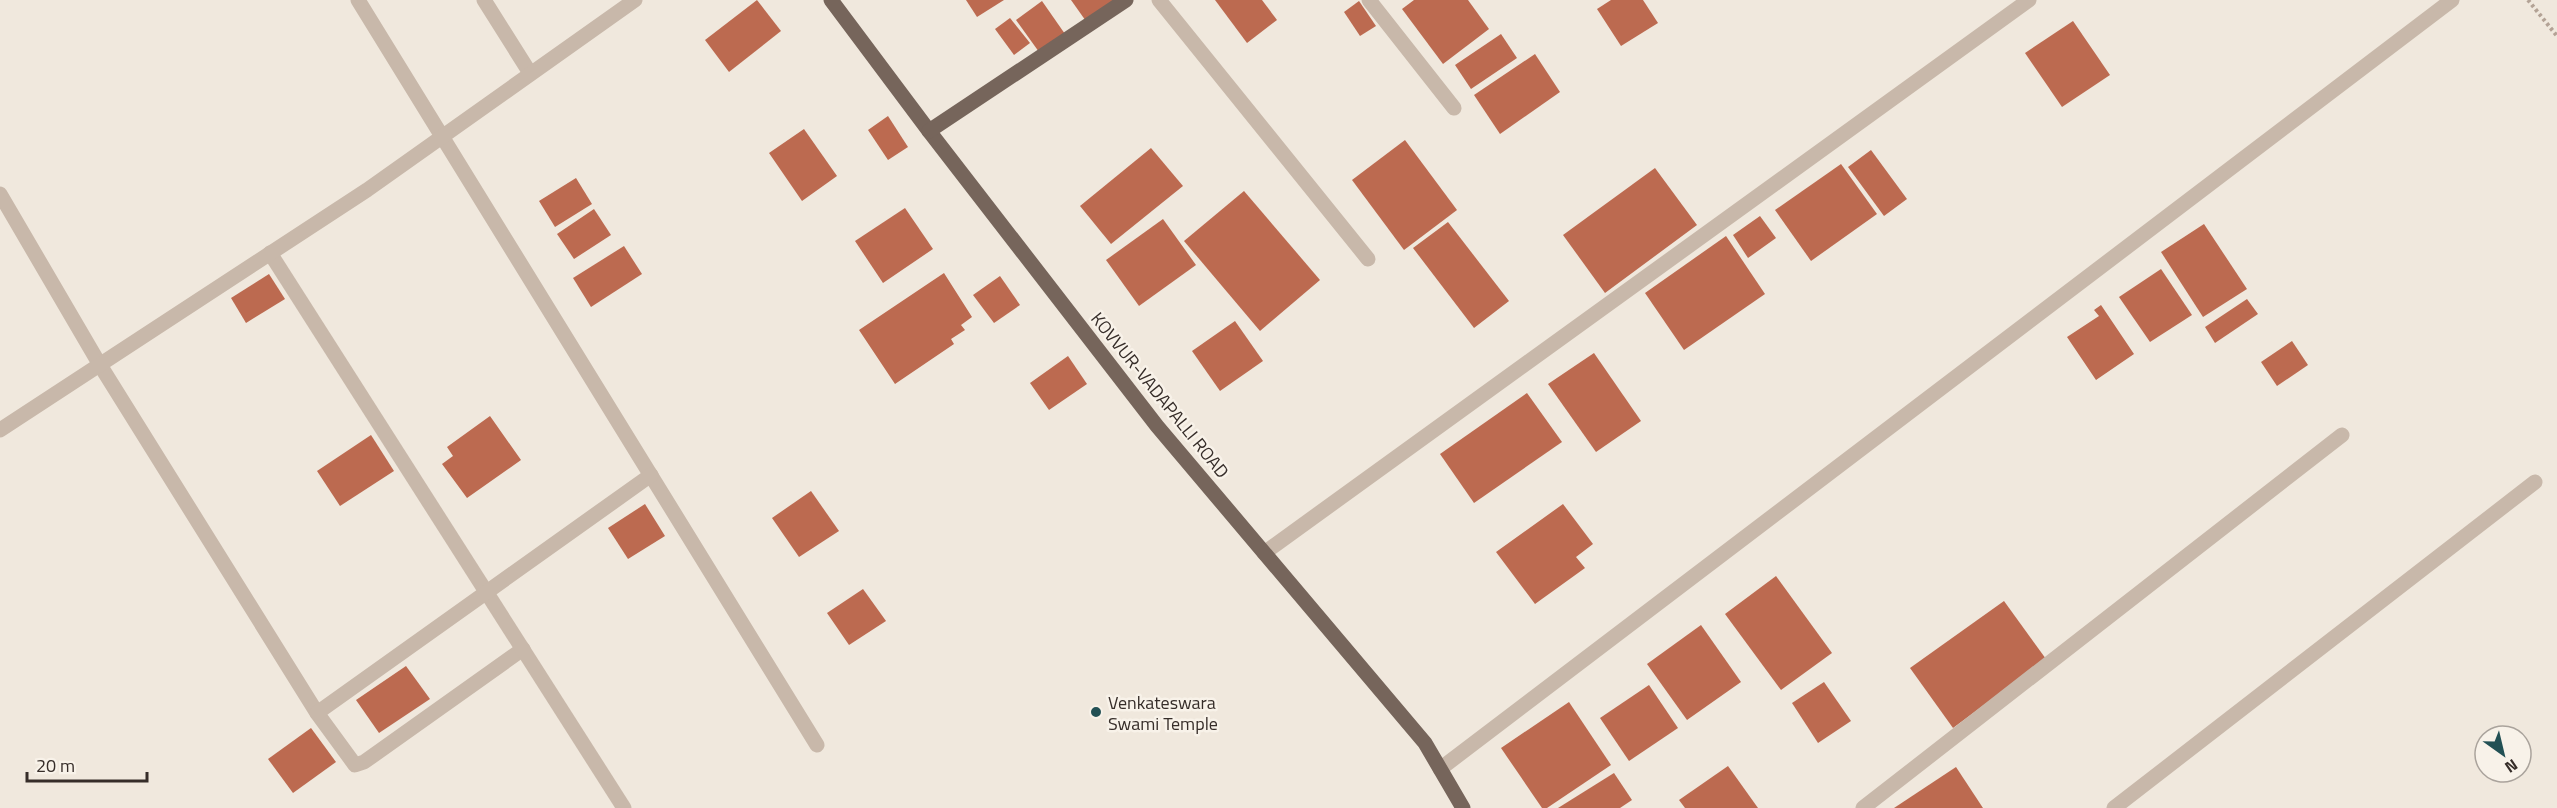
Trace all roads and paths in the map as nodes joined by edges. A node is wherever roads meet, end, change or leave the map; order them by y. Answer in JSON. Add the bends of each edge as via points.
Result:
{"nodes":[{"id":1,"x":358,"y":0,"type":"edge"},
{"id":2,"x":484,"y":0,"type":"edge"},
{"id":3,"x":635,"y":0,"type":"edge"},
{"id":4,"x":831,"y":0,"type":"edge"},
{"id":5,"x":1126,"y":0,"type":"edge"},
{"id":6,"x":1159,"y":0,"type":"edge"},
{"id":7,"x":1369,"y":0,"type":"edge"},
{"id":8,"x":2029,"y":0,"type":"edge"},
{"id":9,"x":2452,"y":0,"type":"edge"},
{"id":10,"x":2528,"y":0,"type":"edge"},
{"id":11,"x":2557,"y":36,"type":"edge"},
{"id":12,"x":530,"y":73,"type":"junction"},
{"id":13,"x":1455,"y":108,"type":"dead end"},
{"id":14,"x":929,"y":132,"type":"junction"},
{"id":15,"x":442,"y":136,"type":"junction"},
{"id":16,"x":0,"y":194,"type":"edge"},
{"id":17,"x":270,"y":253,"type":"junction"},
{"id":18,"x":1368,"y":259,"type":"dead end"},
{"id":19,"x":100,"y":364,"type":"junction"},
{"id":20,"x":0,"y":430,"type":"edge"},
{"id":21,"x":2342,"y":435,"type":"dead end"},
{"id":22,"x":651,"y":475,"type":"junction"},
{"id":23,"x":2535,"y":482,"type":"dead end"},
{"id":24,"x":1264,"y":553,"type":"junction"},
{"id":25,"x":487,"y":592,"type":"junction"},
{"id":26,"x":523,"y":649,"type":"junction"},
{"id":27,"x":317,"y":713,"type":"junction"},
{"id":28,"x":817,"y":745,"type":"dead end"},
{"id":29,"x":1440,"y":769,"type":"junction"},
{"id":30,"x":624,"y":808,"type":"edge"},
{"id":31,"x":1463,"y":808,"type":"edge"},
{"id":32,"x":1863,"y":808,"type":"edge"},
{"id":33,"x":2114,"y":808,"type":"edge"}],
"edges":[{"from":1,"to":15,"type":"street"},
{"from":2,"to":12,"type":"street"},
{"from":3,"to":12,"type":"street"},
{"from":4,"to":14,"type":"main road","name":"KOVVUR-VADAPALLI ROAD"},
{"from":5,"to":14,"type":"main road"},
{"from":6,"to":18,"type":"street"},
{"from":7,"to":13,"type":"street"},
{"from":8,"to":24,"type":"street"},
{"from":9,"to":29,"type":"street"},
{"from":10,"to":11,"type":"path"},
{"from":12,"to":15,"type":"street"},
{"from":14,"to":24,"type":"main road","name":"KOVVUR-VADAPALLI ROAD","via":[[1157,426]]},
{"from":15,"to":17,"type":"street"},
{"from":15,"to":22,"type":"street"},
{"from":16,"to":19,"type":"street"},
{"from":17,"to":19,"type":"street"},
{"from":17,"to":25,"type":"street"},
{"from":19,"to":20,"type":"street"},
{"from":19,"to":27,"type":"street"},
{"from":21,"to":32,"type":"street"},
{"from":22,"to":25,"type":"street"},
{"from":22,"to":28,"type":"street"},
{"from":23,"to":33,"type":"street"},
{"from":24,"to":29,"type":"main road","name":"KOVVUR-VADAPALLI ROAD","via":[[1425,743]]},
{"from":25,"to":26,"type":"street"},
{"from":25,"to":27,"type":"street"},
{"from":26,"to":27,"type":"street","via":[[355,765]]},
{"from":26,"to":30,"type":"street"},
{"from":29,"to":31,"type":"main road","name":"KOVVUR-VADAPALLI ROAD"}]}
